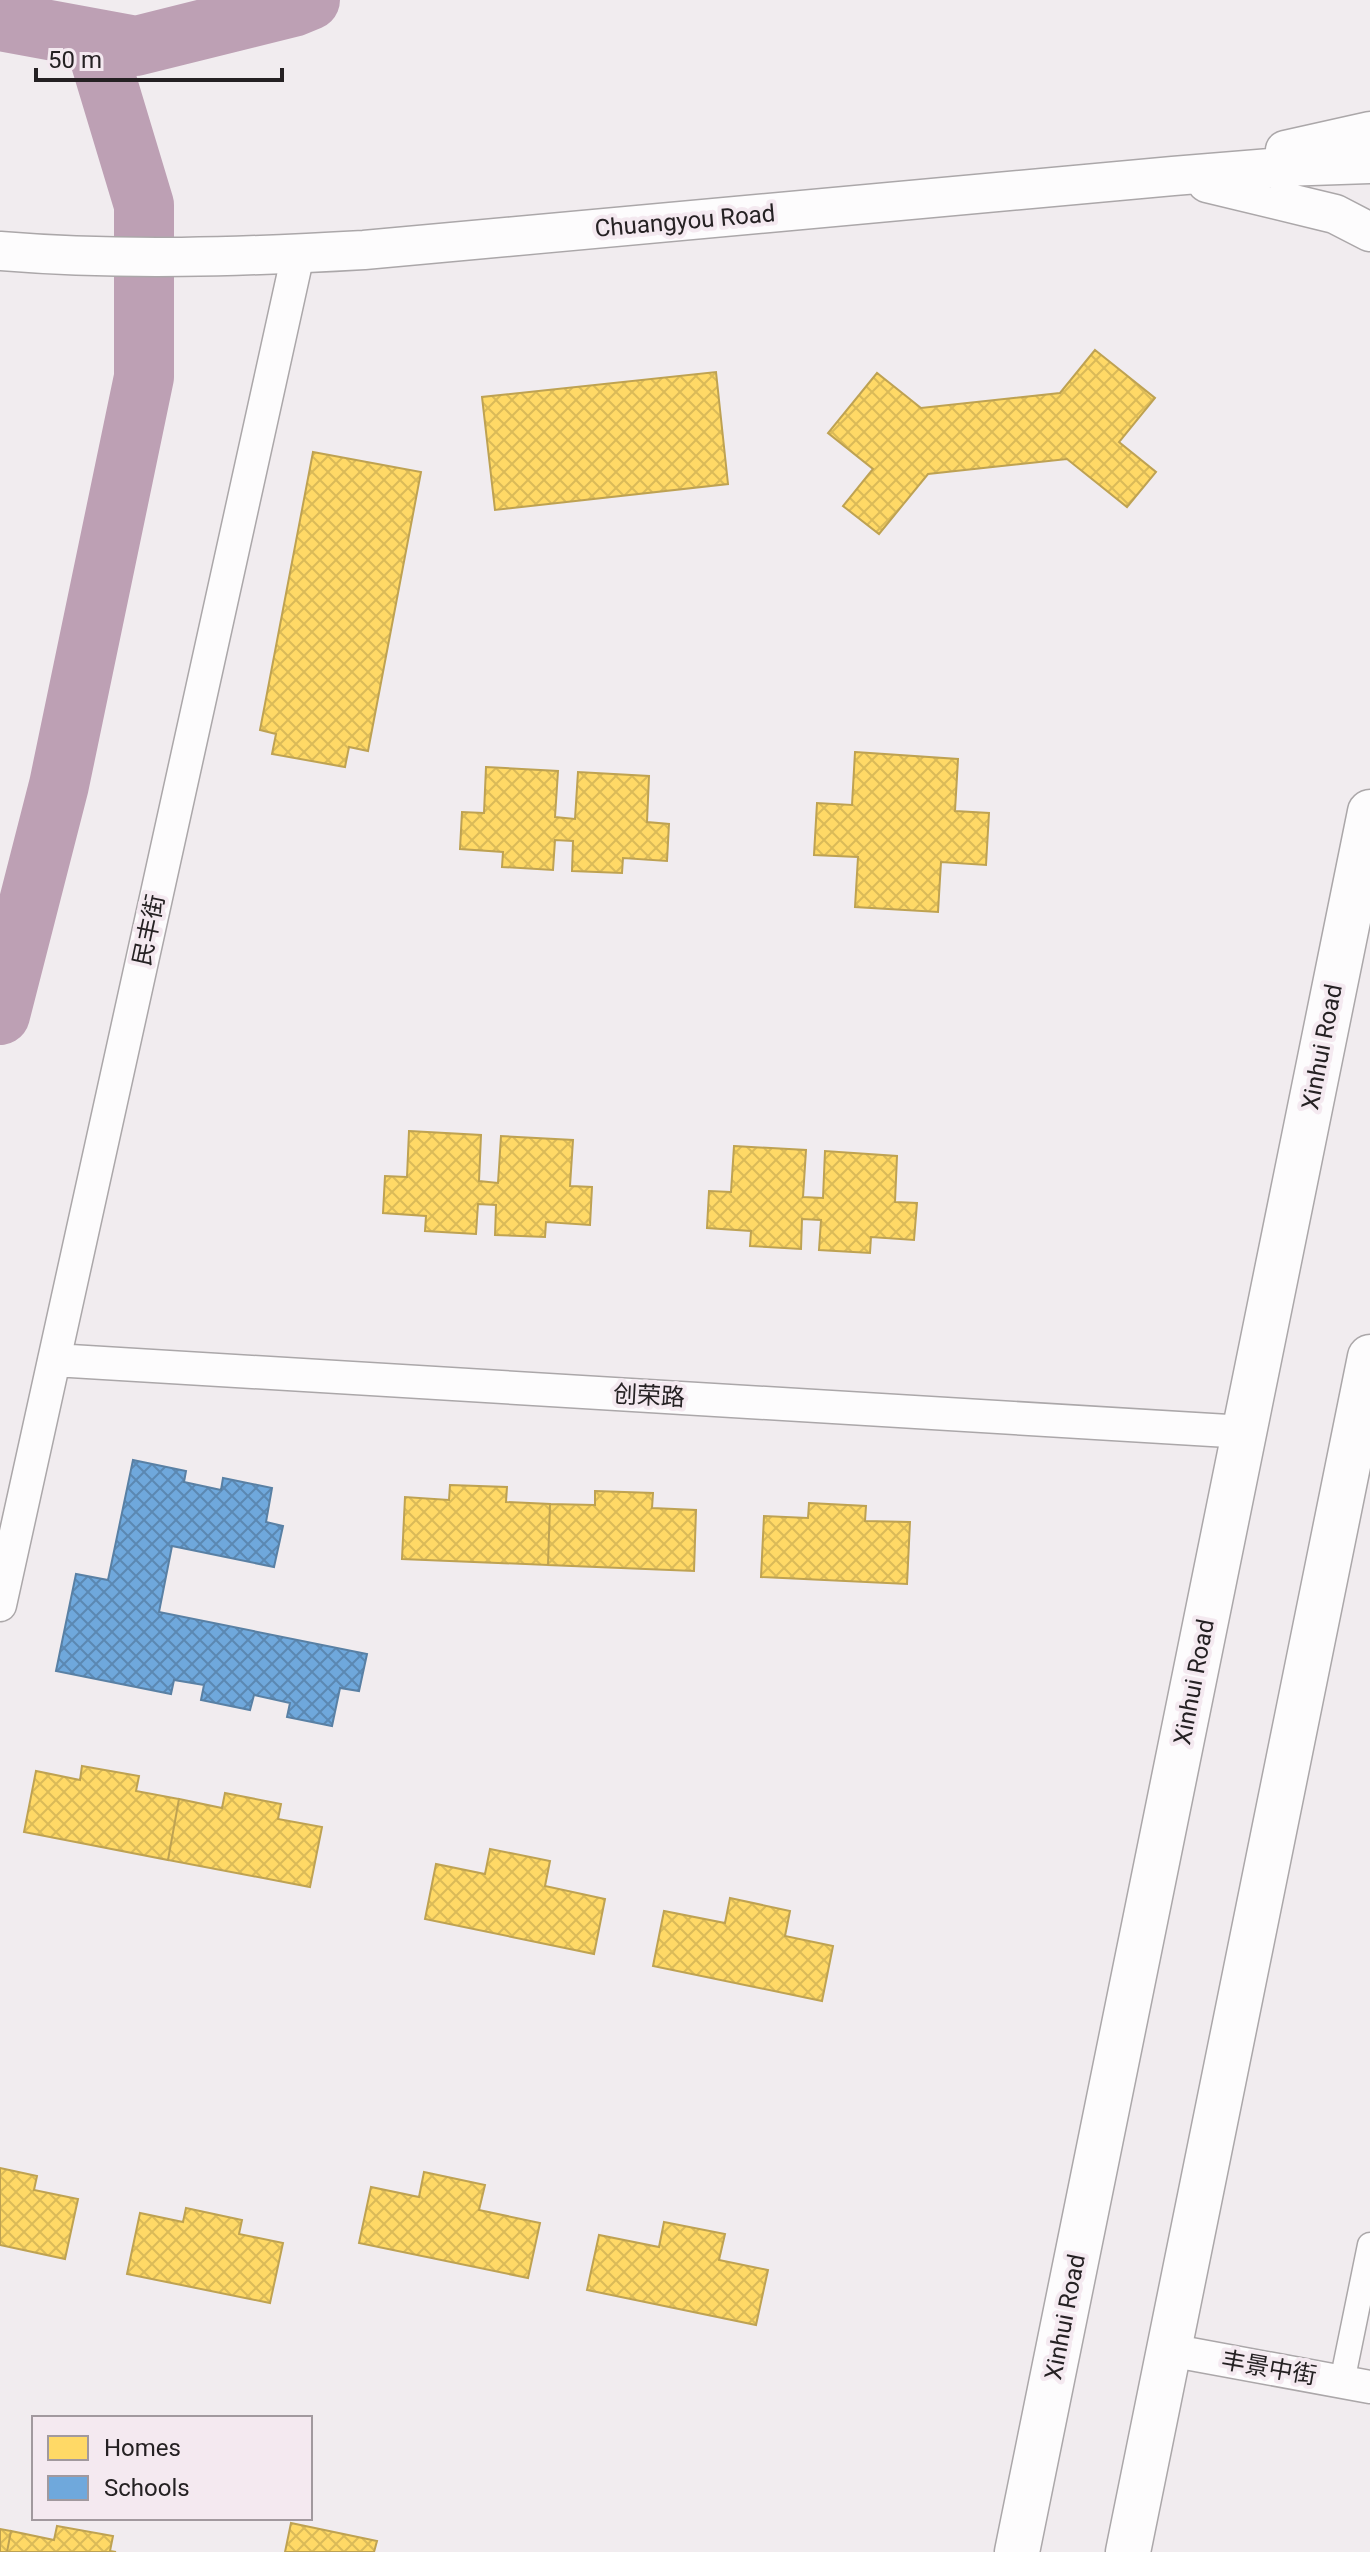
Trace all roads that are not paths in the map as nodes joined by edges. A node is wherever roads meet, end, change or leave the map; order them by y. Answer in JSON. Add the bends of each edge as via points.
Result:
{"nodes":[{"id":1,"x":1370,"y":131,"type":"edge"},
{"id":2,"x":1370,"y":164,"type":"edge"},
{"id":3,"x":1173,"y":176,"type":"junction"},
{"id":4,"x":1370,"y":232,"type":"edge"},
{"id":5,"x":0,"y":251,"type":"edge"},
{"id":6,"x":298,"y":254,"type":"junction"},
{"id":7,"x":1370,"y":812,"type":"edge"},
{"id":8,"x":1370,"y":1357,"type":"edge"},
{"id":9,"x":54,"y":1360,"type":"junction"},
{"id":10,"x":1245,"y":1432,"type":"junction"},
{"id":11,"x":0,"y":1605,"type":"edge"},
{"id":12,"x":1370,"y":2245,"type":"edge"},
{"id":13,"x":1169,"y":2350,"type":"junction"},
{"id":14,"x":1356,"y":2384,"type":"edge"},
{"id":15,"x":1028,"y":2543,"type":"edge"},
{"id":16,"x":1126,"y":2550,"type":"edge"}],
"edges":[{"from":1,"to":3,"type":"street"},
{"from":2,"to":3,"type":"street","name":"Chuangyou Road"},
{"from":3,"to":4,"type":"street","via":[[1335,214]]},
{"from":3,"to":6,"type":"street","name":"Chuangyou Road"},
{"from":5,"to":6,"type":"street","name":"Chuangyou Road","via":[[69,257]]},
{"from":6,"to":9,"type":"street","name":"民丰街"},
{"from":7,"to":10,"type":"main road","name":"Xinhui Road"},
{"from":8,"to":13,"type":"main road"},
{"from":9,"to":10,"type":"street","name":"创荣路"},
{"from":9,"to":11,"type":"street","name":"民丰街"},
{"from":10,"to":15,"type":"main road","name":"Xinhui Road"},
{"from":12,"to":14,"type":"street"},
{"from":13,"to":14,"type":"street","name":"丰景中街"},
{"from":13,"to":16,"type":"main road"}]}
